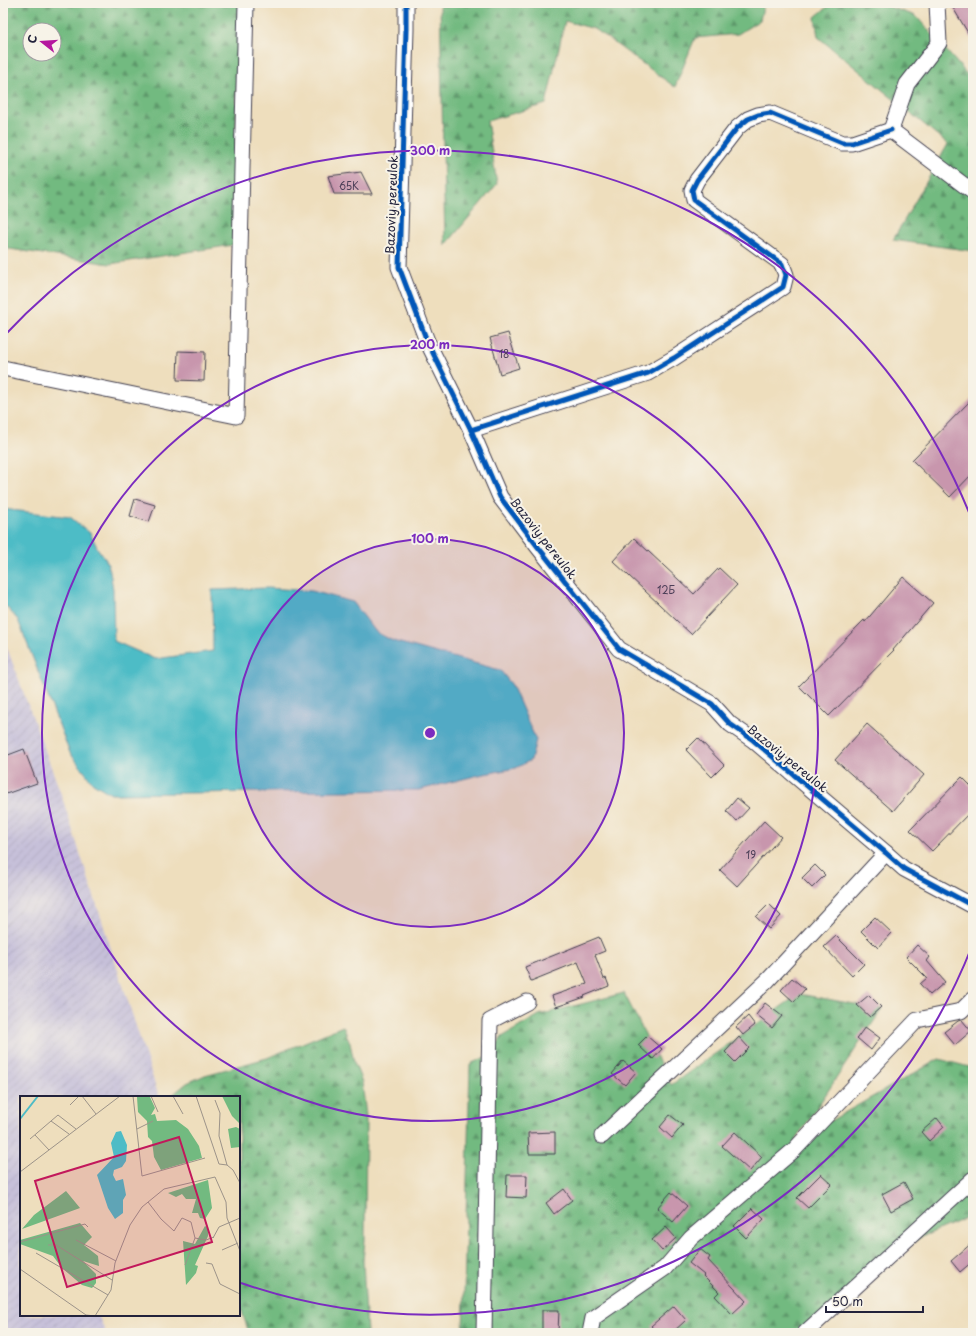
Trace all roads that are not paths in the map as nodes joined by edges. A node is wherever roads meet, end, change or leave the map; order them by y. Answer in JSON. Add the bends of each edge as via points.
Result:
{"nodes":[{"id":1,"x":246,"y":3,"type":"edge"},
{"id":2,"x":406,"y":3,"type":"edge"},
{"id":3,"x":937,"y":3,"type":"edge"},
{"id":4,"x":891,"y":130,"type":"junction"},
{"id":5,"x":973,"y":192,"type":"edge"},
{"id":6,"x":3,"y":368,"type":"edge"},
{"id":7,"x":472,"y":430,"type":"junction"},
{"id":8,"x":886,"y":853,"type":"junction"},
{"id":9,"x":973,"y":906,"type":"edge"},
{"id":10,"x":973,"y":999,"type":"edge"},
{"id":11,"x":527,"y":1002,"type":"dead end"},
{"id":12,"x":602,"y":1136,"type":"dead end"},
{"id":13,"x":973,"y":1179,"type":"edge"},
{"id":14,"x":484,"y":1333,"type":"edge"},
{"id":15,"x":590,"y":1333,"type":"edge"},
{"id":16,"x":805,"y":1333,"type":"edge"}],
"edges":[{"from":1,"to":6,"type":"street","via":[[236,416]]},
{"from":2,"to":7,"type":"street","name":"Bazoviy pereulok","via":[[399,267],[427,341]]},
{"from":3,"to":4,"type":"street","via":[[939,43],[907,84]]},
{"from":4,"to":5,"type":"street"},
{"from":4,"to":7,"type":"street","via":[[852,143],[842,143],[770,114],[748,119],[697,180],[692,190],[694,200],[782,264],[786,275],[783,287],[648,373]]},
{"from":7,"to":8,"type":"street","name":"Bazoviy pereulok","via":[[500,497],[619,649],[712,704],[730,724],[754,740]]},
{"from":8,"to":9,"type":"street","name":"Bazoviy pereulok","via":[[904,870]]},
{"from":8,"to":12,"type":"street","via":[[768,980]]},
{"from":10,"to":15,"type":"street","via":[[961,1012],[917,1020],[794,1150],[691,1238],[665,1268],[593,1318]]},
{"from":11,"to":14,"type":"street","via":[[490,1021]]},
{"from":13,"to":16,"type":"street"}]}
